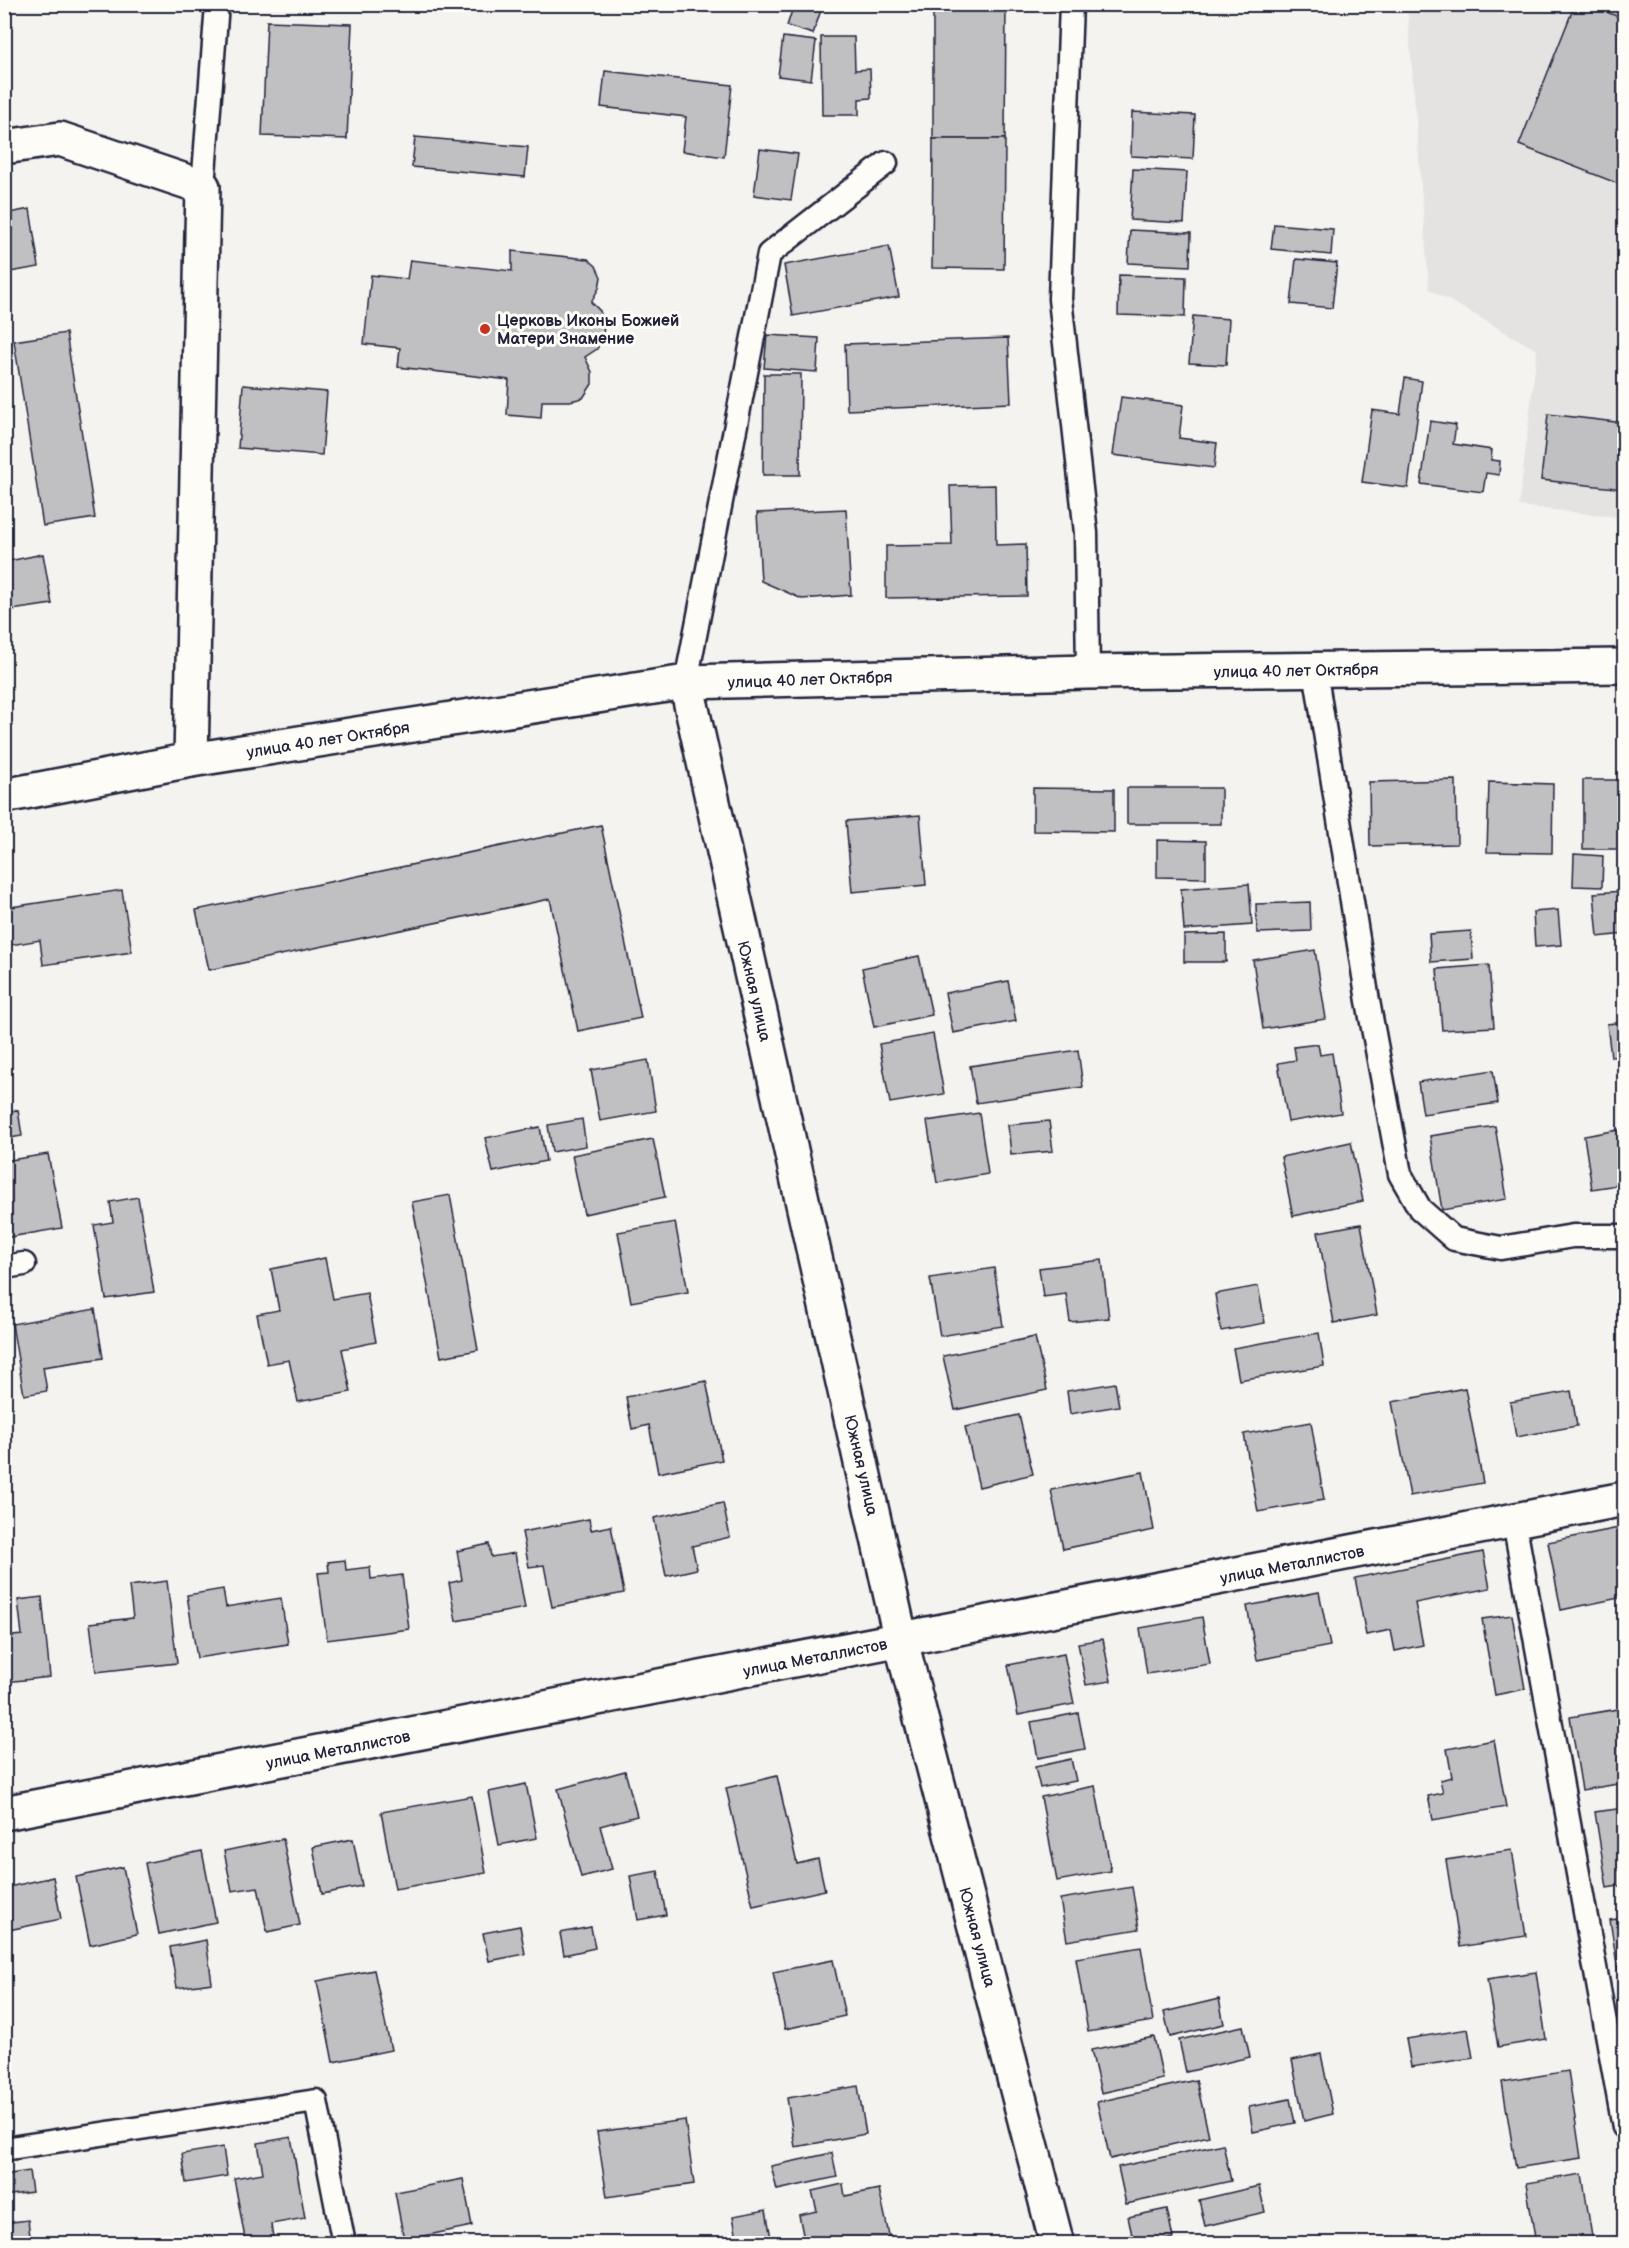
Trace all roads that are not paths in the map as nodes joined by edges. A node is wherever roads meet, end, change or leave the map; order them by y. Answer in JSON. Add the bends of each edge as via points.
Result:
{"nodes":[{"id":1,"x":217,"y":4,"type":"edge"},
{"id":2,"x":1071,"y":4,"type":"edge"},
{"id":3,"x":4,"y":147,"type":"edge"},
{"id":4,"x":886,"y":163,"type":"dead end"},
{"id":5,"x":203,"y":187,"type":"junction"},
{"id":6,"x":1624,"y":666,"type":"edge"},
{"id":7,"x":1315,"y":669,"type":"junction"},
{"id":8,"x":1088,"y":672,"type":"junction"},
{"id":9,"x":686,"y":682,"type":"junction"},
{"id":10,"x":191,"y":760,"type":"junction"},
{"id":11,"x":4,"y":796,"type":"edge"},
{"id":12,"x":1624,"y":1236,"type":"edge"},
{"id":13,"x":1624,"y":1499,"type":"edge"},
{"id":14,"x":1514,"y":1521,"type":"junction"},
{"id":15,"x":901,"y":1641,"type":"junction"},
{"id":16,"x":4,"y":1813,"type":"edge"},
{"id":17,"x":1624,"y":2127,"type":"edge"},
{"id":18,"x":4,"y":2149,"type":"edge"},
{"id":19,"x":344,"y":2244,"type":"edge"},
{"id":20,"x":1057,"y":2244,"type":"edge"}],
"edges":[{"from":1,"to":5,"type":"lane"},
{"from":2,"to":8,"type":"lane","via":[[1060,299],[1086,533]]},
{"from":3,"to":5,"type":"street","via":[[60,139]]},
{"from":4,"to":9,"type":"lane","via":[[769,254]]},
{"from":5,"to":10,"type":"street"},
{"from":6,"to":7,"type":"street","name":"улица 40 лет Октября"},
{"from":7,"to":8,"type":"street","name":"улица 40 лет Октября"},
{"from":7,"to":12,"type":"lane","via":[[1400,1174],[1420,1209],[1454,1239],[1501,1248],[1573,1236]]},
{"from":8,"to":9,"type":"street","name":"улица 40 лет Октября"},
{"from":9,"to":10,"type":"street","name":"улица 40 лет Октября"},
{"from":9,"to":15,"type":"street","name":"Южная улица"},
{"from":10,"to":11,"type":"street","name":"улица 40 лет Октября"},
{"from":13,"to":14,"type":"street","name":"улица Металлистов"},
{"from":14,"to":15,"type":"street","name":"улица Металлистов"},
{"from":14,"to":17,"type":"lane"},
{"from":15,"to":16,"type":"street","name":"улица Металлистов"},
{"from":15,"to":20,"type":"street","name":"Южная улица"},
{"from":18,"to":19,"type":"lane","via":[[316,2101]]}]}
